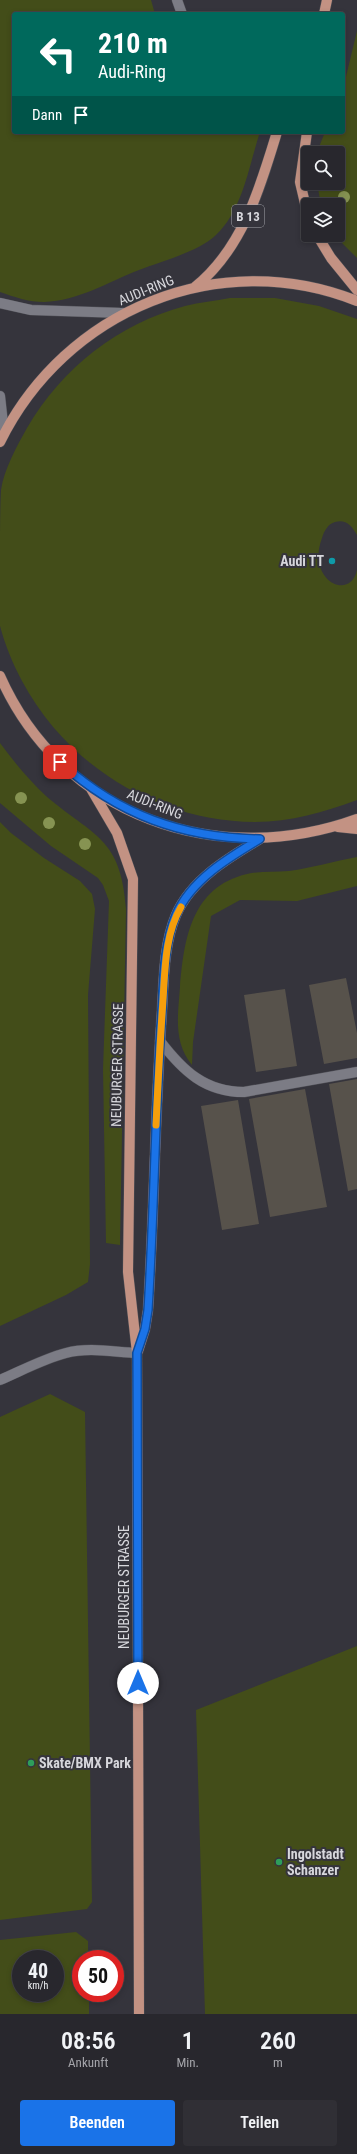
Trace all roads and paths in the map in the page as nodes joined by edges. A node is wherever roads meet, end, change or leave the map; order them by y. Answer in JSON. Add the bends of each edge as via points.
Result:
{"nodes":[{"id":1,"x":177,"y":0,"type":"edge"},
{"id":2,"x":327,"y":0,"type":"edge"},
{"id":3,"x":181,"y":12,"type":"edge"},
{"id":4,"x":324,"y":12,"type":"edge"},
{"id":5,"x":276,"y":134,"type":"edge"},
{"id":6,"x":307,"y":134,"type":"edge"},
{"id":7,"x":304,"y":198,"type":"edge"},
{"id":8,"x":321,"y":242,"type":"edge"},
{"id":9,"x":195,"y":287,"type":"junction"},
{"id":10,"x":357,"y":290,"type":"edge"},
{"id":11,"x":357,"y":301,"type":"edge"},
{"id":12,"x":0,"y":303,"type":"edge"},
{"id":13,"x":123,"y":313,"type":"junction"},
{"id":14,"x":0,"y":396,"type":"edge"},
{"id":15,"x":2,"y":438,"type":"edge"},
{"id":16,"x":0,"y":676,"type":"edge"},
{"id":17,"x":90,"y":787,"type":"junction"},
{"id":18,"x":357,"y":819,"type":"edge"},
{"id":19,"x":336,"y":826,"type":"junction"},
{"id":20,"x":357,"y":829,"type":"edge"},
{"id":21,"x":260,"y":839,"type":"junction"},
{"id":22,"x":160,"y":1041,"type":"junction"},
{"id":23,"x":357,"y":1072,"type":"edge"},
{"id":24,"x":137,"y":1353,"type":"junction"},
{"id":25,"x":0,"y":1380,"type":"edge"},
{"id":26,"x":140,"y":2014,"type":"edge"}],
"edges":[{"from":1,"to":3,"type":"street"},
{"from":2,"to":4,"type":"main road"},
{"from":5,"to":9,"type":"main road","number":"B 13","via":[[263,178],[243,226],[218,265]]},
{"from":6,"to":7,"type":"main road","via":[[300,182]]},
{"from":8,"to":10,"type":"main road"},
{"from":9,"to":11,"type":"main road","name":"AUDI-RING","number":"B 13","via":[[220,283],[273,282],[324,290]]},
{"from":9,"to":13,"type":"main road","name":"AUDI-RING","number":"B 13"},
{"from":12,"to":13,"type":"street","via":[[31,310]]},
{"from":13,"to":15,"type":"main road","name":"AUDI-RING","number":"B 13","via":[[81,341],[60,359],[28,396]]},
{"from":14,"to":15,"type":"street"},
{"from":16,"to":17,"type":"main road","name":"AUDI-RING","via":[[20,713],[39,740]]},
{"from":17,"to":21,"type":"main road","name":"AUDI-RING","via":[[135,813],[184,831]]},
{"from":17,"to":24,"type":"main road","name":"NEUBURGER STRASSE","via":[[117,833],[133,880],[128,1272]]},
{"from":18,"to":19,"type":"main road","name":"AUDI-RING"},
{"from":19,"to":20,"type":"main road"},
{"from":19,"to":21,"type":"main road","name":"AUDI-RING","via":[[311,833]]},
{"from":21,"to":22,"type":"main road","name":"NEUBURGER STRASSE","via":[[216,867],[183,902],[176,915],[167,952]]},
{"from":22,"to":23,"type":"street","via":[[192,1077],[228,1092],[244,1092]]},
{"from":22,"to":24,"type":"main road","name":"NEUBURGER STRASSE","via":[[148,1310]]},
{"from":24,"to":25,"type":"street","via":[[95,1350],[67,1352]]},
{"from":24,"to":26,"type":"main road","name":"NEUBURGER STRASSE"}]}
